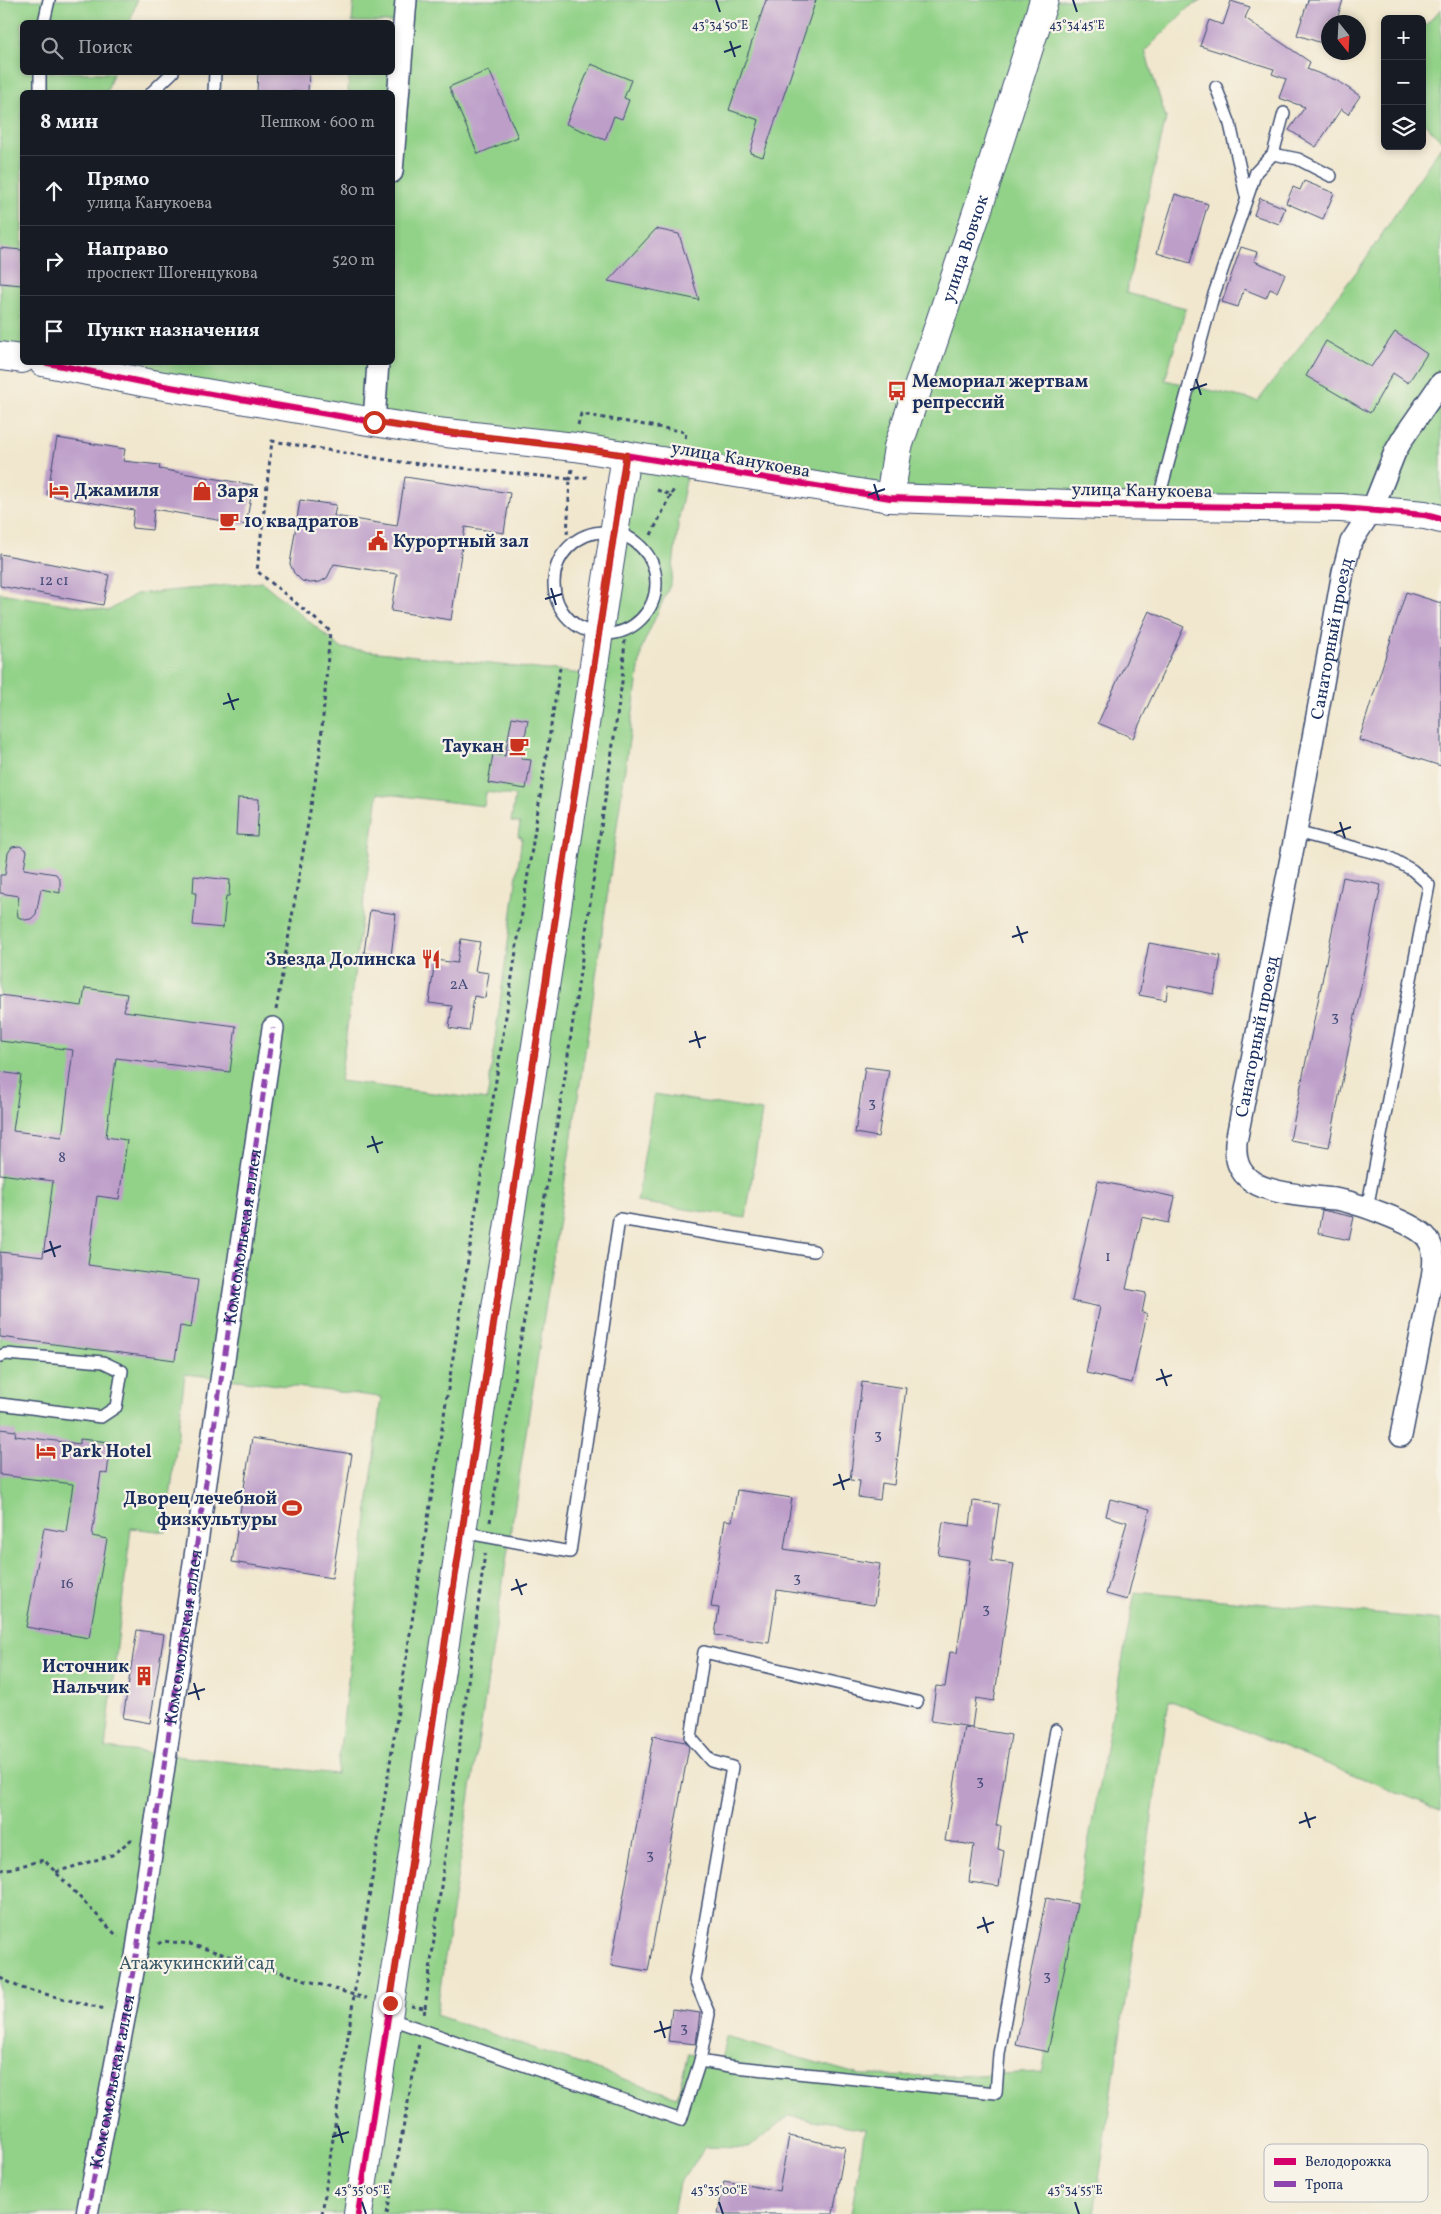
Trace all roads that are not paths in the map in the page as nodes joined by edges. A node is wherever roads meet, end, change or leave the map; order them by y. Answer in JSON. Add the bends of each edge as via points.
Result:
{"nodes":[{"id":1,"x":49,"y":0,"type":"edge"},
{"id":2,"x":406,"y":0,"type":"edge"},
{"id":3,"x":1044,"y":0,"type":"edge"},
{"id":4,"x":44,"y":20,"type":"edge"},
{"id":5,"x":40,"y":75,"type":"edge"},
{"id":6,"x":170,"y":75,"type":"edge"},
{"id":7,"x":215,"y":75,"type":"edge"},
{"id":8,"x":1216,"y":87,"type":"dead end"},
{"id":9,"x":40,"y":90,"type":"edge"},
{"id":10,"x":154,"y":90,"type":"edge"},
{"id":11,"x":214,"y":90,"type":"edge"},
{"id":12,"x":1284,"y":113,"type":"dead end"},
{"id":13,"x":395,"y":135,"type":"edge"},
{"id":14,"x":1274,"y":154,"type":"junction"},
{"id":15,"x":1332,"y":176,"type":"dead end"},
{"id":16,"x":1247,"y":198,"type":"junction"},
{"id":17,"x":0,"y":356,"type":"edge"},
{"id":18,"x":20,"y":359,"type":"edge"},
{"id":19,"x":58,"y":365,"type":"edge"},
{"id":20,"x":378,"y":365,"type":"edge"},
{"id":21,"x":1441,"y":383,"type":"edge"},
{"id":22,"x":374,"y":422,"type":"junction"},
{"id":23,"x":626,"y":455,"type":"junction"},
{"id":24,"x":890,"y":498,"type":"junction"},
{"id":25,"x":1157,"y":505,"type":"junction"},
{"id":26,"x":1372,"y":510,"type":"junction"},
{"id":27,"x":1441,"y":519,"type":"edge"},
{"id":28,"x":615,"y":533,"type":"junction"},
{"id":29,"x":612,"y":636,"type":"junction"},
{"id":30,"x":1296,"y":832,"type":"junction"},
{"id":31,"x":273,"y":1028,"type":"road end"},
{"id":32,"x":1367,"y":1209,"type":"junction"},
{"id":33,"x":814,"y":1251,"type":"dead end"},
{"id":34,"x":0,"y":1356,"type":"edge"},
{"id":35,"x":0,"y":1404,"type":"edge"},
{"id":36,"x":1401,"y":1436,"type":"dead end"},
{"id":37,"x":474,"y":1534,"type":"junction"},
{"id":38,"x":917,"y":1702,"type":"dead end"},
{"id":39,"x":1056,"y":1730,"type":"dead end"},
{"id":40,"x":398,"y":2012,"type":"junction"},
{"id":41,"x":700,"y":2061,"type":"junction"},
{"id":42,"x":87,"y":2214,"type":"edge"},
{"id":43,"x":358,"y":2214,"type":"edge"}],
"edges":[{"from":1,"to":4,"type":"lane"},
{"from":2,"to":13,"type":"street"},
{"from":3,"to":24,"type":"street","name":"улица Вовчок","via":[[898,447]]},
{"from":5,"to":9,"type":"lane"},
{"from":6,"to":10,"type":"lane"},
{"from":7,"to":11,"type":"lane"},
{"from":8,"to":16,"type":"lane","via":[[1230,124]]},
{"from":12,"to":14,"type":"lane"},
{"from":14,"to":15,"type":"lane","via":[[1298,159]]},
{"from":14,"to":16,"type":"lane","via":[[1256,172]]},
{"from":16,"to":25,"type":"lane","via":[[1212,300]]},
{"from":17,"to":18,"type":"street"},
{"from":19,"to":22,"type":"street","name":"улица Канукоева"},
{"from":20,"to":22,"type":"street"},
{"from":21,"to":26,"type":"street","name":"Санаторный проезд","via":[[1403,438]]},
{"from":22,"to":23,"type":"street","name":"улица Канукоева"},
{"from":23,"to":24,"type":"street","name":"улица Канукоева"},
{"from":23,"to":28,"type":"street"},
{"from":24,"to":25,"type":"street","name":"улица Канукоева"},
{"from":25,"to":26,"type":"street","name":"улица Канукоева"},
{"from":26,"to":27,"type":"street","name":"улица Канукоева"},
{"from":26,"to":30,"type":"street","name":"Санаторный проезд","via":[[1350,542]]},
{"from":28,"to":29,"type":"street"},
{"from":28,"to":29,"type":"lane","via":[[633,540],[647,554],[655,571],[656,591],[649,609],[636,624]]},
{"from":28,"to":29,"type":"lane","via":[[597,533],[580,539],[566,550],[557,566],[554,584],[558,602],[567,617],[582,628]]},
{"from":29,"to":37,"type":"street"},
{"from":30,"to":32,"type":"lane","via":[[1387,856],[1412,870],[1429,885]]},
{"from":30,"to":32,"type":"street","name":"Санаторный проезд","via":[[1235,1155],[1242,1172],[1254,1184],[1338,1200]]},
{"from":31,"to":42,"type":"street","name":"Комсомольская аллея","via":[[136,1956]]},
{"from":32,"to":36,"type":"street","name":"Санаторный проезд","via":[[1418,1229],[1432,1248],[1434,1262]]},
{"from":33,"to":37,"type":"lane","via":[[619,1219],[570,1552]]},
{"from":34,"to":35,"type":"lane","via":[[104,1362],[122,1371],[116,1407],[101,1417]]},
{"from":37,"to":40,"type":"street"},
{"from":38,"to":41,"type":"lane","via":[[704,1652],[691,1738],[712,1761],[732,1767],[695,1980],[709,2014]]},
{"from":39,"to":41,"type":"lane","via":[[999,2054],[996,2093]]},
{"from":40,"to":41,"type":"lane","via":[[421,2030],[680,2120]]},
{"from":40,"to":43,"type":"street"}]}
